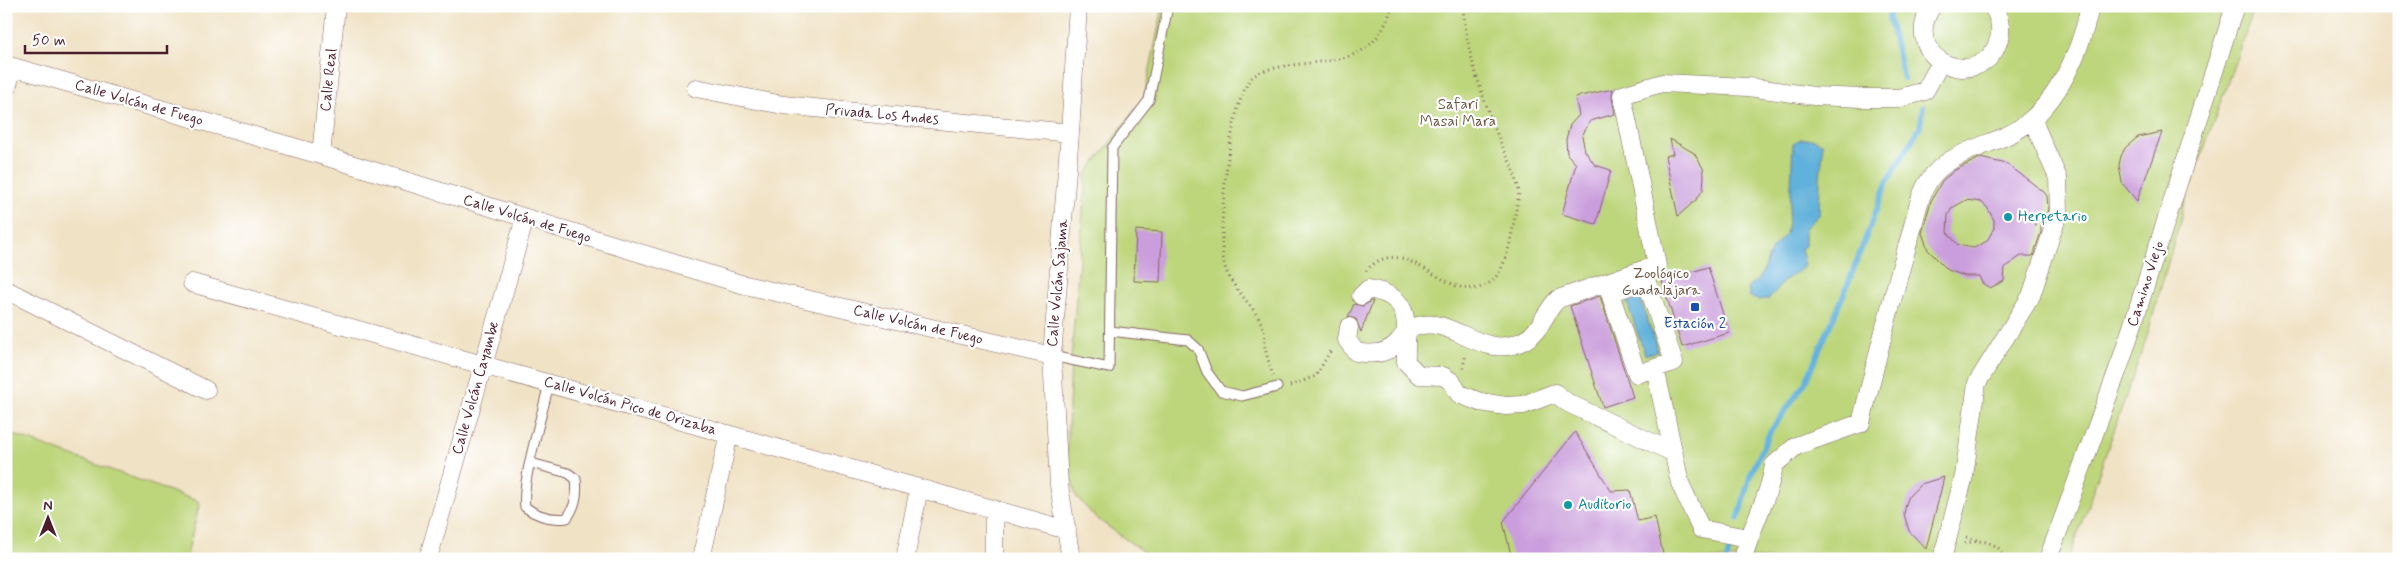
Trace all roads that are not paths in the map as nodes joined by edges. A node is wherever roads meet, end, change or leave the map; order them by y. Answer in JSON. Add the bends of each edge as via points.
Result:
{"nodes":[{"id":1,"x":336,"y":6,"type":"edge"},
{"id":2,"x":1078,"y":6,"type":"edge"},
{"id":3,"x":1168,"y":6,"type":"edge"},
{"id":4,"x":1932,"y":6,"type":"edge"},
{"id":5,"x":1992,"y":6,"type":"edge"},
{"id":6,"x":2090,"y":6,"type":"edge"},
{"id":7,"x":2235,"y":6,"type":"edge"},
{"id":8,"x":1941,"y":62,"type":"junction"},
{"id":9,"x":10,"y":66,"type":"edge"},
{"id":10,"x":696,"y":88,"type":"dead end"},
{"id":11,"x":6,"y":91,"type":"edge"},
{"id":12,"x":2033,"y":121,"type":"junction"},
{"id":13,"x":1070,"y":133,"type":"junction"},
{"id":14,"x":321,"y":155,"type":"junction"},
{"id":15,"x":525,"y":218,"type":"junction"},
{"id":16,"x":1626,"y":281,"type":"junction"},
{"id":17,"x":192,"y":283,"type":"dead end"},
{"id":18,"x":6,"y":290,"type":"edge"},
{"id":19,"x":1362,"y":296,"type":"dead end"},
{"id":20,"x":1349,"y":327,"type":"dead end"},
{"id":21,"x":1408,"y":329,"type":"junction"},
{"id":22,"x":1110,"y":331,"type":"junction"},
{"id":23,"x":1052,"y":356,"type":"junction"},
{"id":24,"x":482,"y":365,"type":"junction"},
{"id":25,"x":1655,"y":368,"type":"junction"},
{"id":26,"x":549,"y":384,"type":"junction"},
{"id":27,"x":1277,"y":387,"type":"road end"},
{"id":28,"x":206,"y":390,"type":"dead end"},
{"id":29,"x":729,"y":434,"type":"junction"},
{"id":30,"x":1672,"y":452,"type":"junction"},
{"id":31,"x":531,"y":463,"type":"junction"},
{"id":32,"x":919,"y":488,"type":"junction"},
{"id":33,"x":994,"y":509,"type":"junction"},
{"id":34,"x":1067,"y":530,"type":"junction"},
{"id":35,"x":1748,"y":538,"type":"junction"},
{"id":36,"x":428,"y":559,"type":"edge"},
{"id":37,"x":701,"y":559,"type":"edge"},
{"id":38,"x":905,"y":559,"type":"edge"},
{"id":39,"x":994,"y":559,"type":"edge"},
{"id":40,"x":1071,"y":559,"type":"edge"},
{"id":41,"x":1743,"y":559,"type":"edge"},
{"id":42,"x":1942,"y":559,"type":"edge"},
{"id":43,"x":2048,"y":559,"type":"edge"}],
"edges":[{"from":1,"to":14,"type":"street","name":"Calle Real"},
{"from":2,"to":13,"type":"street","name":"Calle Volcán Sajama"},
{"from":3,"to":22,"type":"lane","via":[[1149,100],[1112,148]]},
{"from":4,"to":8,"type":"street","via":[[1924,20],[1923,30],[1926,46]]},
{"from":5,"to":8,"type":"street","via":[[2000,22],[2000,36],[1991,55],[1968,68],[1956,68]]},
{"from":6,"to":12,"type":"street","via":[[2074,58]]},
{"from":7,"to":43,"type":"street","name":"Camino Viejo","via":[[2120,361]]},
{"from":8,"to":16,"type":"street","via":[[1925,91],[1900,98],[1814,96],[1748,87],[1662,83],[1622,95],[1657,265]]},
{"from":9,"to":11,"type":"street"},
{"from":9,"to":14,"type":"street","name":"Calle Volcán de Fuego"},
{"from":10,"to":13,"type":"street","name":"Privada Los Andes","via":[[783,105]]},
{"from":12,"to":35,"type":"street","via":[[1954,159],[1934,174],[1920,198],[1890,302],[1861,423],[1796,446],[1774,465],[1770,487]]},
{"from":12,"to":42,"type":"street","via":[[2058,178],[2059,211],[2031,296],[1977,383],[1964,476]]},
{"from":13,"to":23,"type":"street","name":"Calle Volcán Sajama"},
{"from":14,"to":15,"type":"street","name":"Calle Volcán de Fuego"},
{"from":15,"to":23,"type":"street","name":"Calle Volcán de Fuego","via":[[741,284]]},
{"from":15,"to":24,"type":"street","name":"Calle Volcán Cayambe"},
{"from":16,"to":21,"type":"street","via":[[1558,299],[1536,331],[1525,340],[1508,346],[1493,346],[1468,339],[1435,324]]},
{"from":16,"to":25,"type":"street","via":[[1610,293],[1637,374]]},
{"from":16,"to":25,"type":"street","via":[[1646,280],[1674,362]]},
{"from":17,"to":24,"type":"street","name":"Calle Volcán Pico de Orizaba"},
{"from":18,"to":28,"type":"street"},
{"from":19,"to":21,"type":"street","via":[[1368,289],[1384,291],[1404,311]]},
{"from":20,"to":21,"type":"street","via":[[1347,340],[1356,352],[1373,356],[1397,344]]},
{"from":21,"to":30,"type":"street","via":[[1406,362],[1419,375],[1443,376],[1452,382],[1459,394],[1480,402],[1506,406],[1523,405],[1555,393],[1568,403]]},
{"from":22,"to":23,"type":"lane","via":[[1109,368]]},
{"from":22,"to":27,"type":"lane","via":[[1188,340],[1198,349],[1207,372],[1221,391],[1242,396]]},
{"from":23,"to":34,"type":"street","name":"Calle Volcán Sajama","via":[[1059,485]]},
{"from":24,"to":26,"type":"street","name":"Calle Volcán Pico de Orizaba"},
{"from":24,"to":36,"type":"street","name":"Calle Volcán Cayambe"},
{"from":25,"to":30,"type":"street"},
{"from":26,"to":29,"type":"street","name":"Calle Volcán Pico de Orizaba"},
{"from":26,"to":31,"type":"lane"},
{"from":29,"to":32,"type":"street","name":"Calle Volcán Pico de Orizaba"},
{"from":29,"to":37,"type":"street"},
{"from":30,"to":35,"type":"street","via":[[1680,482],[1701,529]]},
{"from":31,"to":31,"type":"lane","via":[[523,496],[525,507],[556,520],[567,518],[574,509],[578,490],[576,479],[568,473]]},
{"from":32,"to":33,"type":"street","name":"Calle Volcán Pico de Orizaba"},
{"from":32,"to":38,"type":"street"},
{"from":33,"to":34,"type":"street","name":"Calle Volcán Pico de Orizaba"},
{"from":33,"to":39,"type":"street"},
{"from":34,"to":40,"type":"street","name":"Calle Volcán Sajama"},
{"from":35,"to":41,"type":"street"}]}
